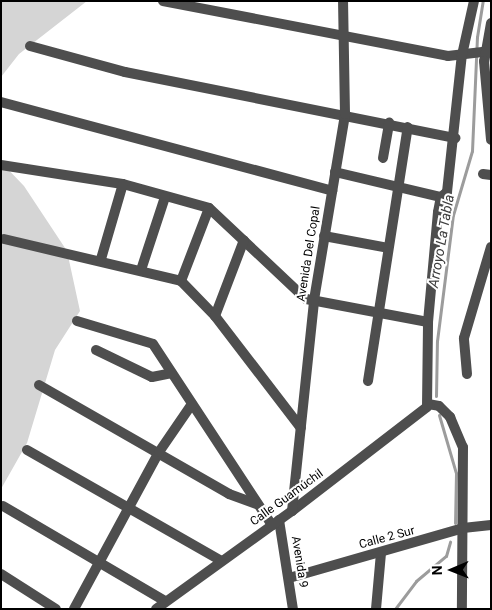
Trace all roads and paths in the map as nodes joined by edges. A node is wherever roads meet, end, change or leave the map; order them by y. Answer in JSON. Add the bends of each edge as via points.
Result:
{"nodes":[{"id":1,"x":162,"y":1,"type":"edge"},
{"id":2,"x":343,"y":1,"type":"edge"},
{"id":3,"x":474,"y":1,"type":"edge"},
{"id":4,"x":491,"y":23,"type":"edge"},
{"id":5,"x":344,"y":37,"type":"junction"},
{"id":6,"x":30,"y":46,"type":"dead end"},
{"id":7,"x":485,"y":51,"type":"edge"},
{"id":8,"x":465,"y":55,"type":"junction"},
{"id":9,"x":1,"y":102,"type":"edge"},
{"id":10,"x":488,"y":113,"type":"edge"},
{"id":11,"x":345,"y":114,"type":"junction"},
{"id":12,"x":389,"y":123,"type":"junction"},
{"id":13,"x":408,"y":127,"type":"junction"},
{"id":14,"x":455,"y":138,"type":"junction"},
{"id":15,"x":491,"y":140,"type":"edge"},
{"id":16,"x":383,"y":158,"type":"dead end"},
{"id":17,"x":1,"y":165,"type":"edge"},
{"id":18,"x":336,"y":172,"type":"junction"},
{"id":19,"x":123,"y":184,"type":"junction"},
{"id":20,"x":397,"y":188,"type":"junction"},
{"id":21,"x":332,"y":191,"type":"junction"},
{"id":22,"x":440,"y":196,"type":"junction"},
{"id":23,"x":165,"y":197,"type":"junction"},
{"id":24,"x":209,"y":208,"type":"junction"},
{"id":25,"x":324,"y":236,"type":"junction"},
{"id":26,"x":4,"y":239,"type":"dead end"},
{"id":27,"x":244,"y":240,"type":"junction"},
{"id":28,"x":491,"y":247,"type":"edge"},
{"id":29,"x":388,"y":248,"type":"junction"},
{"id":30,"x":101,"y":259,"type":"junction"},
{"id":31,"x":141,"y":270,"type":"junction"},
{"id":32,"x":181,"y":280,"type":"junction"},
{"id":33,"x":314,"y":300,"type":"junction"},
{"id":34,"x":378,"y":312,"type":"junction"},
{"id":35,"x":215,"y":316,"type":"junction"},
{"id":36,"x":77,"y":321,"type":"dead end"},
{"id":37,"x":428,"y":322,"type":"junction"},
{"id":38,"x":96,"y":350,"type":"dead end"},
{"id":39,"x":172,"y":373,"type":"junction"},
{"id":40,"x":467,"y":374,"type":"dead end"},
{"id":41,"x":368,"y":381,"type":"dead end"},
{"id":42,"x":39,"y":385,"type":"dead end"},
{"id":43,"x":192,"y":404,"type":"junction"},
{"id":44,"x":428,"y":404,"type":"junction"},
{"id":45,"x":301,"y":428,"type":"junction"},
{"id":46,"x":27,"y":450,"type":"dead end"},
{"id":47,"x":159,"y":452,"type":"junction"},
{"id":48,"x":257,"y":504,"type":"junction"},
{"id":49,"x":2,"y":506,"type":"dead end"},
{"id":50,"x":129,"y":508,"type":"junction"},
{"id":51,"x":292,"y":511,"type":"junction"},
{"id":52,"x":276,"y":522,"type":"junction"},
{"id":53,"x":491,"y":526,"type":"edge"},
{"id":54,"x":463,"y":528,"type":"junction"},
{"id":55,"x":381,"y":553,"type":"junction"},
{"id":56,"x":220,"y":560,"type":"junction"},
{"id":57,"x":100,"y":563,"type":"junction"},
{"id":58,"x":1,"y":574,"type":"edge"},
{"id":59,"x":289,"y":578,"type":"junction"},
{"id":60,"x":165,"y":601,"type":"junction"},
{"id":61,"x":56,"y":609,"type":"edge"},
{"id":62,"x":74,"y":609,"type":"edge"},
{"id":63,"x":156,"y":609,"type":"edge"},
{"id":64,"x":293,"y":609,"type":"edge"},
{"id":65,"x":376,"y":609,"type":"edge"},
{"id":66,"x":462,"y":609,"type":"edge"}],
"edges":[{"from":1,"to":5,"type":"street"},
{"from":2,"to":5,"type":"street","name":"Avenida Del Copal"},
{"from":3,"to":8,"type":"street"},
{"from":4,"to":7,"type":"street"},
{"from":5,"to":8,"type":"street"},
{"from":5,"to":11,"type":"street","name":"Avenida Del Copal"},
{"from":6,"to":11,"type":"street","via":[[125,72]]},
{"from":7,"to":8,"type":"street"},
{"from":7,"to":10,"type":"street"},
{"from":8,"to":14,"type":"street"},
{"from":9,"to":21,"type":"street"},
{"from":10,"to":15,"type":"street"},
{"from":11,"to":12,"type":"street"},
{"from":11,"to":18,"type":"street","name":"Avenida Del Copal"},
{"from":12,"to":13,"type":"street"},
{"from":12,"to":16,"type":"street"},
{"from":13,"to":14,"type":"street"},
{"from":13,"to":20,"type":"street"},
{"from":14,"to":22,"type":"street","via":[[447,192]]},
{"from":17,"to":19,"type":"street"},
{"from":18,"to":20,"type":"street"},
{"from":18,"to":21,"type":"street","name":"Avenida Del Copal"},
{"from":19,"to":23,"type":"street"},
{"from":19,"to":30,"type":"street"},
{"from":20,"to":22,"type":"street"},
{"from":20,"to":29,"type":"street"},
{"from":21,"to":25,"type":"street","name":"Avenida Del Copal"},
{"from":22,"to":37,"type":"street"},
{"from":23,"to":24,"type":"street"},
{"from":23,"to":31,"type":"street"},
{"from":24,"to":27,"type":"street"},
{"from":24,"to":32,"type":"street"},
{"from":25,"to":29,"type":"street"},
{"from":25,"to":33,"type":"street","name":"Avenida Del Copal"},
{"from":26,"to":30,"type":"street"},
{"from":27,"to":33,"type":"street","via":[[300,295]]},
{"from":27,"to":35,"type":"street"},
{"from":28,"to":40,"type":"street","via":[[464,338]]},
{"from":29,"to":34,"type":"street"},
{"from":30,"to":31,"type":"street"},
{"from":31,"to":32,"type":"street"},
{"from":32,"to":35,"type":"street"},
{"from":33,"to":34,"type":"street"},
{"from":33,"to":45,"type":"street","name":"Avenida Del Copal"},
{"from":34,"to":37,"type":"street"},
{"from":34,"to":41,"type":"street"},
{"from":35,"to":45,"type":"street"},
{"from":36,"to":39,"type":"street","via":[[148,340]]},
{"from":37,"to":44,"type":"street"},
{"from":38,"to":39,"type":"street","via":[[152,377]]},
{"from":39,"to":43,"type":"street"},
{"from":42,"to":47,"type":"street"},
{"from":43,"to":47,"type":"street"},
{"from":43,"to":48,"type":"street"},
{"from":44,"to":51,"type":"street","name":"Calle Guamúchil","via":[[422,415]]},
{"from":44,"to":54,"type":"street","via":[[442,409],[459,434],[464,462]]},
{"from":45,"to":51,"type":"street","name":"Avenida Del Copal"},
{"from":46,"to":50,"type":"street"},
{"from":47,"to":48,"type":"street","via":[[228,494]]},
{"from":47,"to":50,"type":"street"},
{"from":48,"to":52,"type":"street"},
{"from":49,"to":57,"type":"street"},
{"from":50,"to":56,"type":"street"},
{"from":50,"to":57,"type":"street"},
{"from":51,"to":52,"type":"street","name":"Calle Guamúchil"},
{"from":52,"to":56,"type":"street","name":"Calle Guamúchil"},
{"from":52,"to":59,"type":"street","name":"Avenida 9"},
{"from":53,"to":54,"type":"street","name":"Calle 2 Sur"},
{"from":54,"to":55,"type":"street","name":"Calle 2 Sur"},
{"from":54,"to":66,"type":"street"},
{"from":55,"to":59,"type":"street","name":"Calle 2 Sur"},
{"from":55,"to":65,"type":"street"},
{"from":56,"to":60,"type":"street","name":"Calle Guamúchil"},
{"from":57,"to":60,"type":"street"},
{"from":57,"to":62,"type":"street"},
{"from":58,"to":61,"type":"street"},
{"from":59,"to":64,"type":"street","name":"Avenida 9"},
{"from":60,"to":63,"type":"street","name":"Calle Guamúchil"}]}
